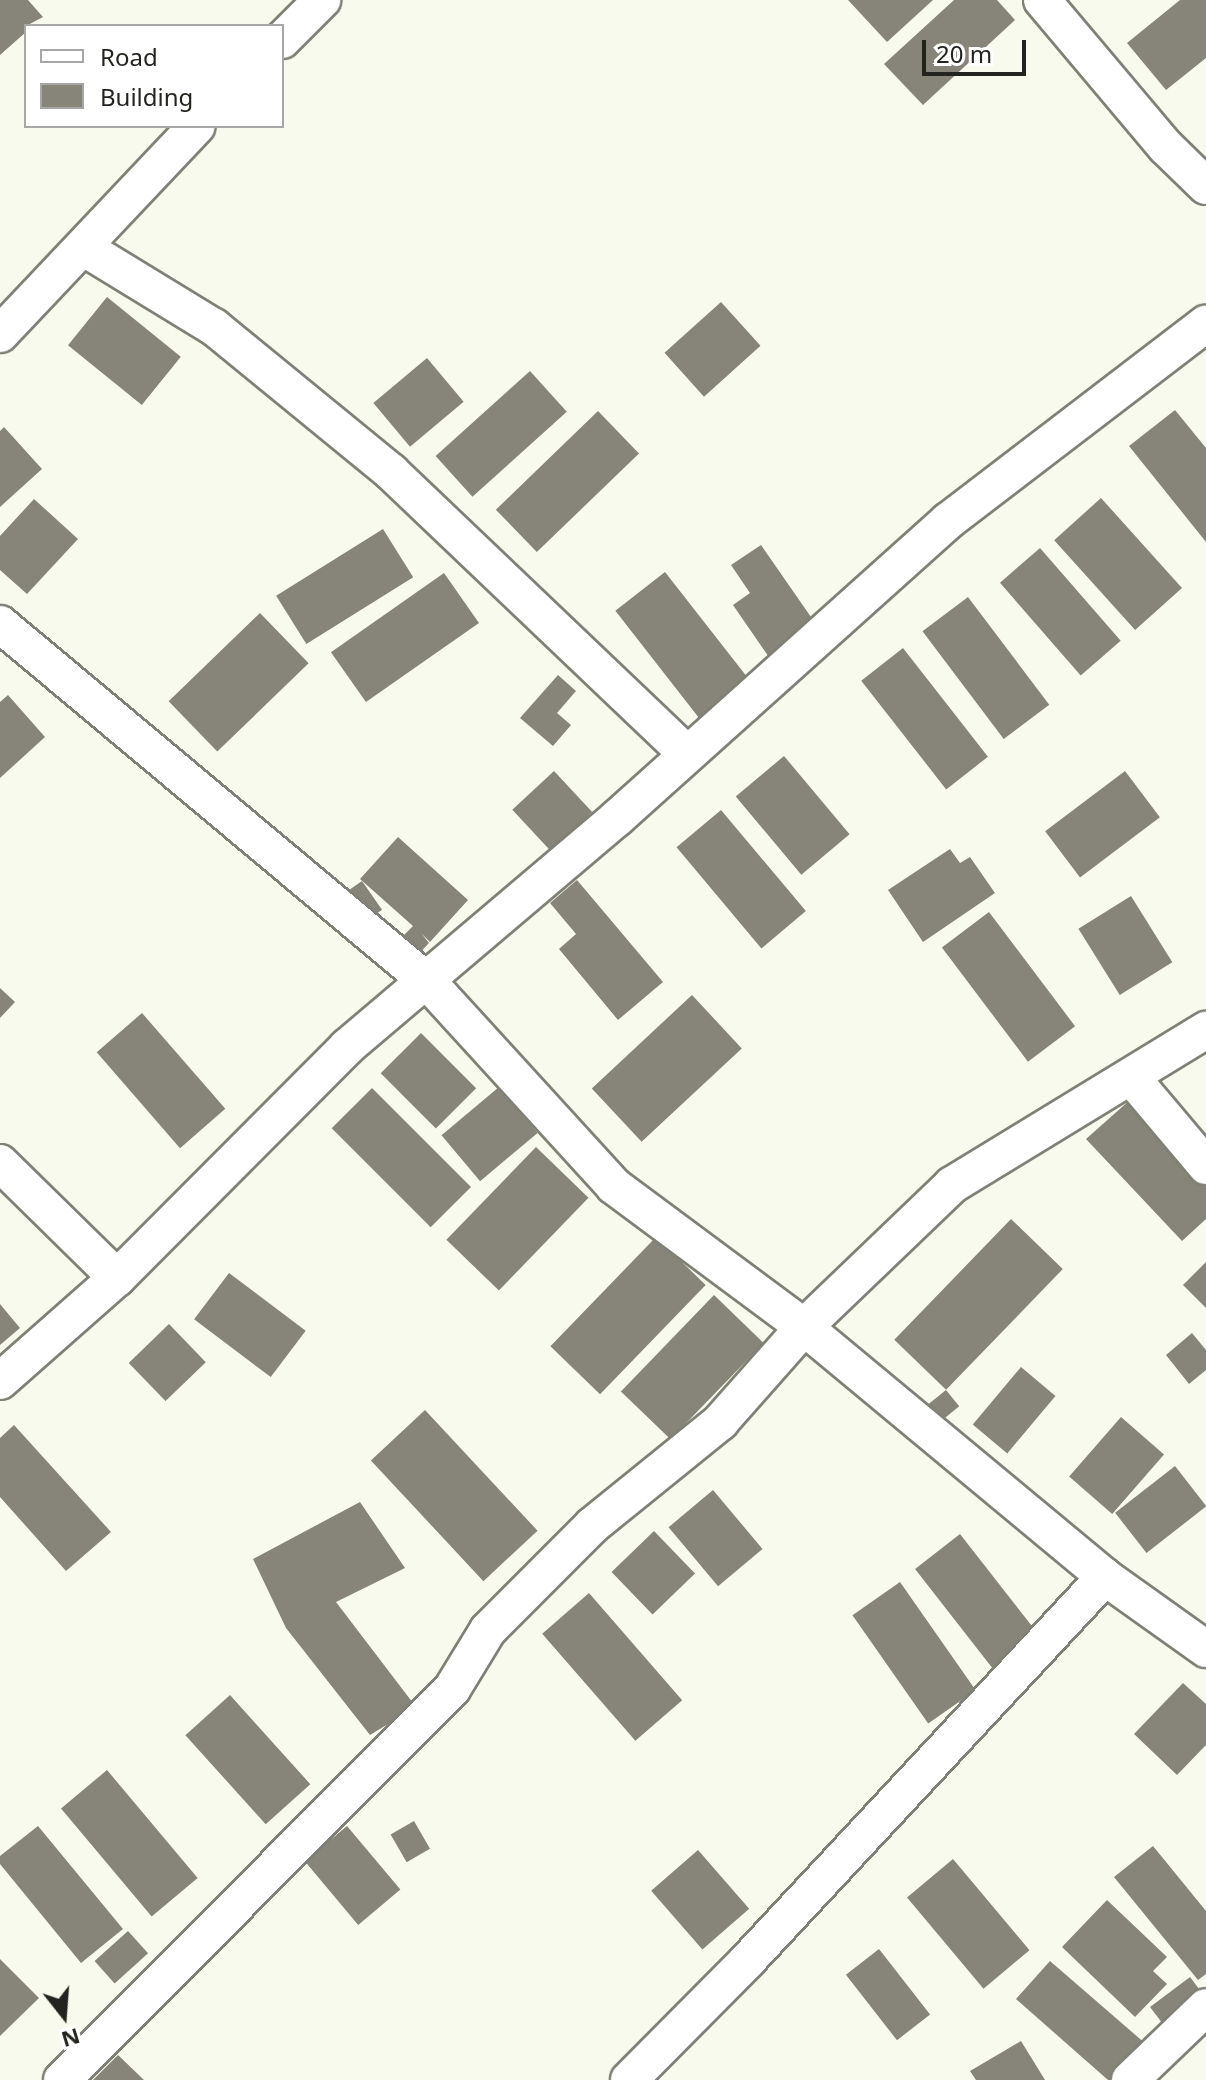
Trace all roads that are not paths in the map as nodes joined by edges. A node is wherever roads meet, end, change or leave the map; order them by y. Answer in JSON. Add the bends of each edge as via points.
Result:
{"nodes":[{"id":1,"x":322,"y":0,"type":"edge"},
{"id":2,"x":1042,"y":0,"type":"edge"},
{"id":3,"x":284,"y":38,"type":"edge"},
{"id":4,"x":195,"y":128,"type":"edge"},
{"id":5,"x":1206,"y":186,"type":"edge"},
{"id":6,"x":86,"y":249,"type":"junction"},
{"id":7,"x":1206,"y":324,"type":"edge"},
{"id":8,"x":0,"y":334,"type":"edge"},
{"id":9,"x":0,"y":624,"type":"edge"},
{"id":10,"x":687,"y":754,"type":"junction"},
{"id":11,"x":427,"y":981,"type":"junction"},
{"id":12,"x":1206,"y":1030,"type":"edge"},
{"id":13,"x":1132,"y":1078,"type":"junction"},
{"id":14,"x":0,"y":1163,"type":"edge"},
{"id":15,"x":1206,"y":1166,"type":"edge"},
{"id":16,"x":117,"y":1278,"type":"junction"},
{"id":17,"x":804,"y":1327,"type":"junction"},
{"id":18,"x":0,"y":1381,"type":"edge"},
{"id":19,"x":1105,"y":1577,"type":"junction"},
{"id":20,"x":1206,"y":1649,"type":"edge"},
{"id":21,"x":1206,"y":2007,"type":"edge"},
{"id":22,"x":62,"y":2080,"type":"edge"},
{"id":23,"x":629,"y":2080,"type":"edge"},
{"id":24,"x":1130,"y":2080,"type":"edge"}],
"edges":[{"from":1,"to":3,"type":"street"},
{"from":2,"to":5,"type":"street","via":[[1166,147]]},
{"from":4,"to":6,"type":"street"},
{"from":6,"to":8,"type":"street"},
{"from":6,"to":10,"type":"street","via":[[214,327],[391,472]]},
{"from":7,"to":10,"type":"street","via":[[948,521]]},
{"from":9,"to":11,"type":"street"},
{"from":10,"to":11,"type":"street"},
{"from":11,"to":16,"type":"street","via":[[347,1047]]},
{"from":11,"to":17,"type":"street","via":[[614,1186]]},
{"from":12,"to":13,"type":"street"},
{"from":13,"to":15,"type":"street"},
{"from":13,"to":17,"type":"street","via":[[952,1185]]},
{"from":14,"to":16,"type":"street"},
{"from":16,"to":18,"type":"street"},
{"from":17,"to":19,"type":"street"},
{"from":17,"to":22,"type":"street","via":[[720,1422],[593,1525],[488,1630],[452,1689]]},
{"from":19,"to":20,"type":"street"},
{"from":19,"to":23,"type":"street"},
{"from":21,"to":24,"type":"street"}]}
